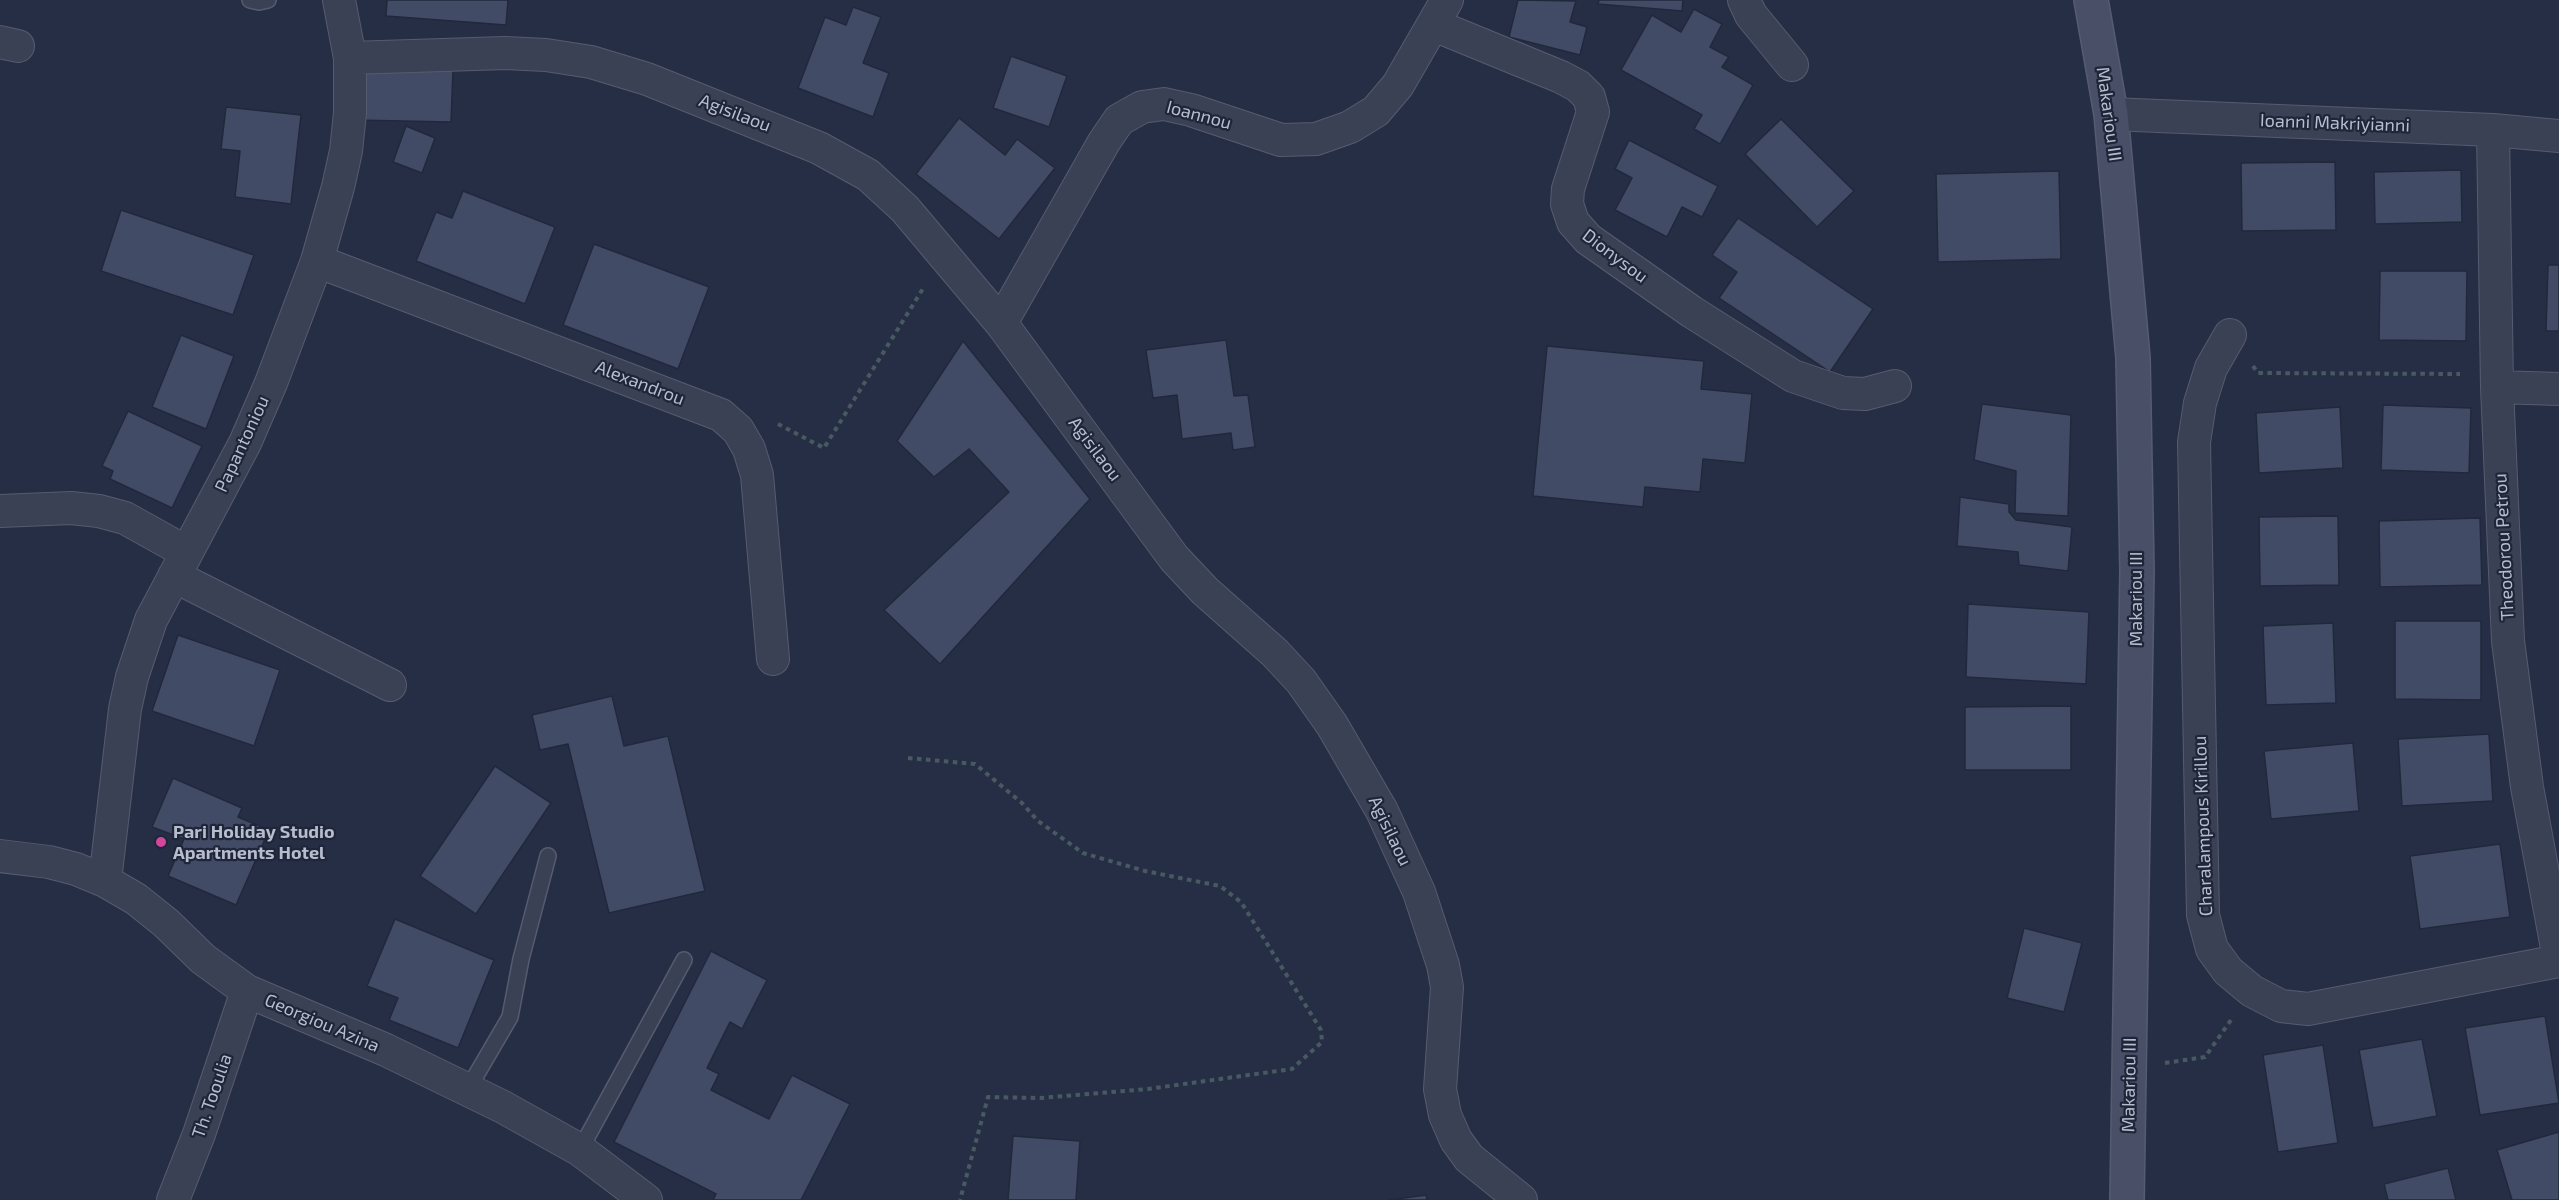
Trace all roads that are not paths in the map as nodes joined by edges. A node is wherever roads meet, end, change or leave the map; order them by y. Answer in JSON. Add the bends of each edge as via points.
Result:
{"nodes":[{"id":1,"x":250,"y":0,"type":"edge"},
{"id":2,"x":268,"y":0,"type":"edge"},
{"id":3,"x":339,"y":0,"type":"edge"},
{"id":4,"x":1744,"y":0,"type":"edge"},
{"id":5,"x":2091,"y":0,"type":"edge"},
{"id":6,"x":1441,"y":13,"type":"edge"},
{"id":7,"x":350,"y":58,"type":"junction"},
{"id":8,"x":1792,"y":65,"type":"dead end"},
{"id":9,"x":2111,"y":114,"type":"junction"},
{"id":10,"x":2493,"y":130,"type":"junction"},
{"id":11,"x":2559,"y":136,"type":"edge"},
{"id":12,"x":317,"y":261,"type":"junction"},
{"id":13,"x":1001,"y":323,"type":"junction"},
{"id":14,"x":2230,"y":335,"type":"road end"},
{"id":15,"x":2497,"y":380,"type":"junction"},
{"id":16,"x":1895,"y":386,"type":"dead end"},
{"id":17,"x":2559,"y":389,"type":"edge"},
{"id":18,"x":0,"y":511,"type":"edge"},
{"id":19,"x":180,"y":564,"type":"junction"},
{"id":20,"x":773,"y":659,"type":"dead end"},
{"id":21,"x":390,"y":686,"type":"dead end"},
{"id":22,"x":0,"y":856,"type":"edge"},
{"id":23,"x":548,"y":856,"type":"dead end"},
{"id":24,"x":105,"y":881,"type":"junction"},
{"id":25,"x":684,"y":960,"type":"dead end"},
{"id":26,"x":2559,"y":960,"type":"edge"},
{"id":27,"x":248,"y":991,"type":"junction"},
{"id":28,"x":468,"y":1089,"type":"junction"},
{"id":29,"x":580,"y":1150,"type":"junction"},
{"id":30,"x":174,"y":1200,"type":"edge"},
{"id":31,"x":646,"y":1200,"type":"edge"},
{"id":32,"x":1521,"y":1200,"type":"edge"},
{"id":33,"x":2127,"y":1200,"type":"edge"}],
"edges":[{"from":1,"to":2,"type":"lane"},
{"from":3,"to":7,"type":"street","name":"Papantoniou"},
{"from":4,"to":8,"type":"street","via":[[1756,22]]},
{"from":5,"to":9,"type":"main road","name":"Makariou III"},
{"from":6,"to":13,"type":"street","name":"Ioannou","via":[[1398,85],[1376,111],[1350,127],[1316,139],[1281,140],[1164,104],[1142,107],[1119,120]]},
{"from":6,"to":16,"type":"street","name":"Dionysou","via":[[1578,86],[1589,97],[1593,112],[1568,189],[1573,222],[1588,239],[1793,376],[1843,393],[1865,394]]},
{"from":7,"to":12,"type":"street","name":"Papantoniou","via":[[346,151]]},
{"from":7,"to":13,"type":"street","name":"Agisilaou","via":[[505,53],[591,62],[647,79],[819,148],[868,175],[905,208]]},
{"from":9,"to":10,"type":"street","name":"Ioanni Makriyianni"},
{"from":9,"to":33,"type":"main road","name":"Makariou III","via":[[2133,358],[2137,559]]},
{"from":10,"to":11,"type":"street","name":"Ioanni Makriyianni"},
{"from":10,"to":15,"type":"street","name":"Theodorou Petrou"},
{"from":12,"to":19,"type":"street","name":"Papantoniou","via":[[245,443]]},
{"from":12,"to":20,"type":"street","name":"Alexandrou","via":[[721,415],[738,430],[749,448],[757,475]]},
{"from":13,"to":32,"type":"street","name":"Agisilaou","via":[[1174,558],[1301,681],[1332,725],[1382,811],[1419,892],[1443,965],[1447,987],[1440,1089],[1445,1115],[1469,1158]]},
{"from":14,"to":26,"type":"street","name":"Charalampous Kirillou","via":[[2211,368],[2194,442],[2203,915],[2212,949],[2228,971],[2252,991],[2281,1006],[2308,1009]]},
{"from":15,"to":17,"type":"street"},
{"from":15,"to":26,"type":"street","name":"Theodorou Petrou","via":[[2508,641],[2527,787]]},
{"from":18,"to":19,"type":"street","via":[[71,508],[125,518]]},
{"from":19,"to":21,"type":"street"},
{"from":19,"to":24,"type":"street","name":"Papantoniou","via":[[151,620],[132,677]]},
{"from":22,"to":24,"type":"street","name":"Georgiou Azina","via":[[49,862]]},
{"from":23,"to":28,"type":"lane","via":[[510,1017]]},
{"from":24,"to":27,"type":"street","name":"Georgiou Azina","via":[[136,899],[203,959]]},
{"from":25,"to":29,"type":"lane"},
{"from":27,"to":28,"type":"street","name":"Georgiou Azina"},
{"from":27,"to":30,"type":"street","name":"Th. Tooulia"},
{"from":28,"to":29,"type":"street","name":"Georgiou Azina"},
{"from":29,"to":31,"type":"street","name":"Georgiou Azina"}]}
